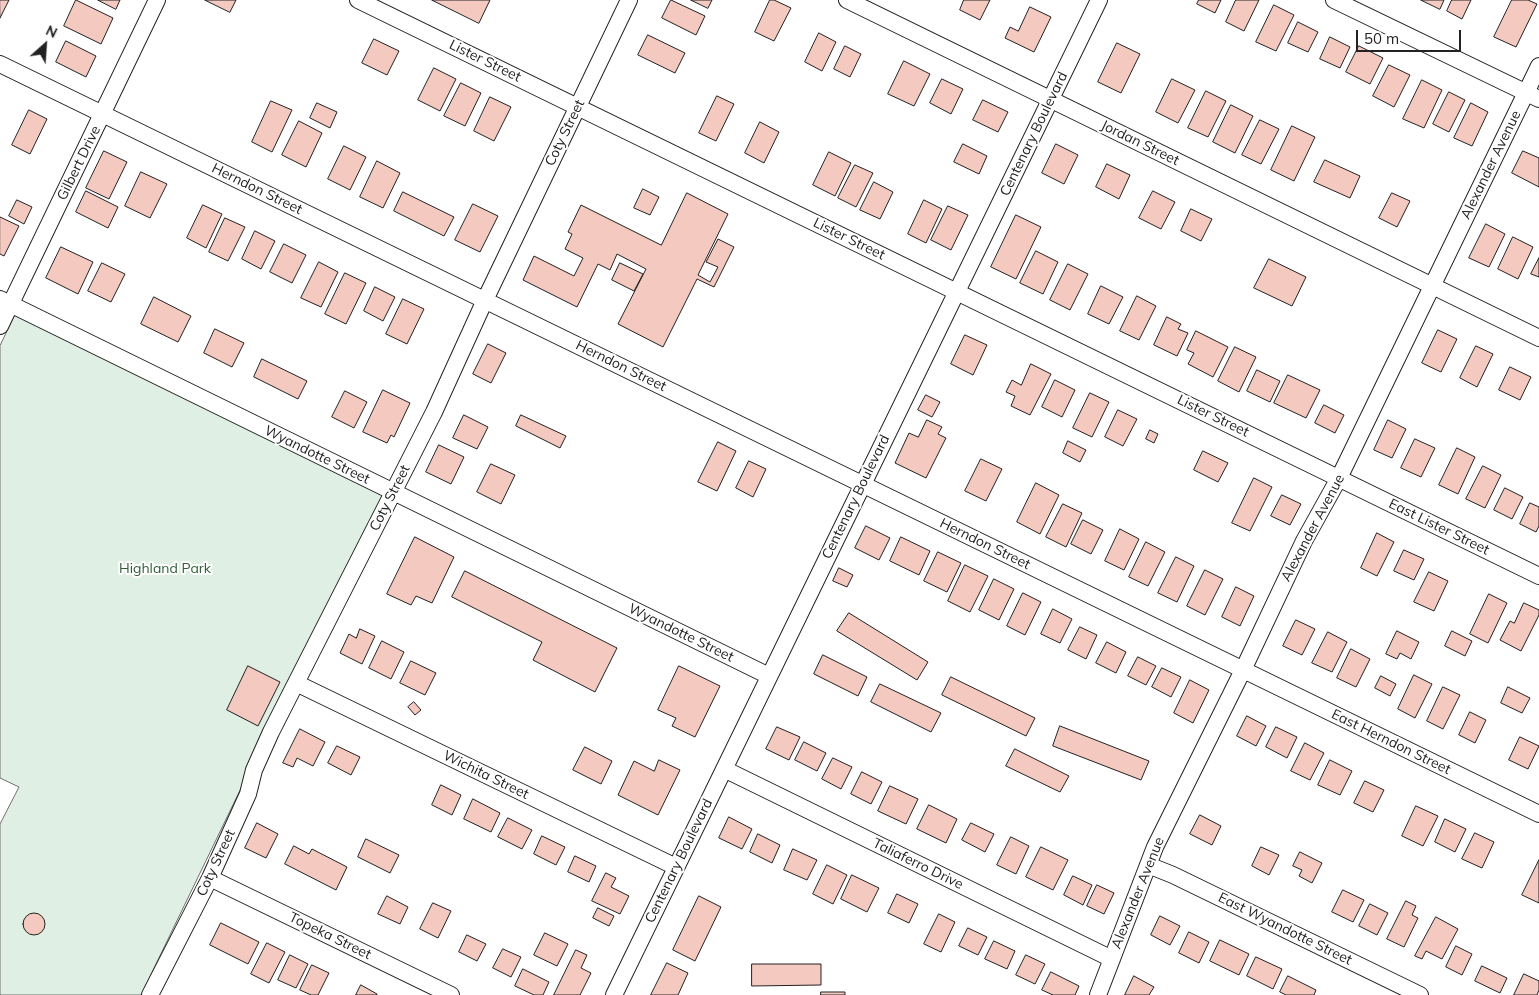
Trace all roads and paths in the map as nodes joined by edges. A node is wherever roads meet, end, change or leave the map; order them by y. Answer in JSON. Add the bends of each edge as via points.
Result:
{"nodes":[{"id":1,"x":157,"y":0,"type":"edge"},
{"id":2,"x":358,"y":0,"type":"edge"},
{"id":3,"x":629,"y":0,"type":"edge"},
{"id":4,"x":847,"y":0,"type":"edge"},
{"id":5,"x":1099,"y":0,"type":"edge"},
{"id":6,"x":1334,"y":0,"type":"edge"},
{"id":7,"x":0,"y":64,"type":"edge"},
{"id":8,"x":1539,"y":66,"type":"edge"},
{"id":9,"x":1532,"y":96,"type":"edge"},
{"id":10,"x":1051,"y":100,"type":"junction"},
{"id":11,"x":578,"y":107,"type":"junction"},
{"id":12,"x":103,"y":114,"type":"junction"},
{"id":13,"x":1432,"y":286,"type":"junction"},
{"id":14,"x":957,"y":291,"type":"junction"},
{"id":15,"x":485,"y":300,"type":"junction"},
{"id":16,"x":5,"y":302,"type":"edge"},
{"id":17,"x":0,"y":326,"type":"edge"},
{"id":18,"x":1539,"y":338,"type":"edge"},
{"id":19,"x":1339,"y":478,"type":"junction"},
{"id":20,"x":862,"y":483,"type":"junction"},
{"id":21,"x":393,"y":492,"type":"junction"},
{"id":22,"x":1539,"y":576,"type":"edge"},
{"id":23,"x":1242,"y":670,"type":"junction"},
{"id":24,"x":769,"y":676,"type":"junction"},
{"id":25,"x":296,"y":683,"type":"junction"},
{"id":26,"x":724,"y":769,"type":"junction"},
{"id":27,"x":1539,"y":814,"type":"edge"},
{"id":28,"x":1148,"y":865,"type":"junction"},
{"id":29,"x":676,"y":868,"type":"junction"},
{"id":30,"x":210,"y":878,"type":"junction"},
{"id":31,"x":1112,"y":959,"type":"junction"},
{"id":32,"x":150,"y":995,"type":"edge"},
{"id":33,"x":451,"y":995,"type":"edge"},
{"id":34,"x":614,"y":995,"type":"edge"},
{"id":35,"x":1098,"y":995,"type":"edge"},
{"id":36,"x":1420,"y":995,"type":"edge"}],
"edges":[{"from":1,"to":12,"type":"street","name":"Gilbert Drive"},
{"from":2,"to":11,"type":"street","name":"Lister Street"},
{"from":3,"to":11,"type":"street","name":"Coty Street"},
{"from":4,"to":10,"type":"street","name":"Jordan Street"},
{"from":5,"to":10,"type":"street","name":"Centenary Boulevard"},
{"from":6,"to":9,"type":"street"},
{"from":7,"to":12,"type":"street","name":"Herndon Street"},
{"from":8,"to":9,"type":"street","name":"Alexander Avenue"},
{"from":9,"to":13,"type":"street","name":"Alexander Avenue"},
{"from":10,"to":13,"type":"street","name":"Jordan Street"},
{"from":10,"to":14,"type":"street","name":"Centenary Boulevard"},
{"from":11,"to":14,"type":"street","name":"Lister Street"},
{"from":11,"to":15,"type":"street","name":"Coty Street"},
{"from":12,"to":15,"type":"street","name":"Herndon Street"},
{"from":12,"to":16,"type":"street","name":"Gilbert Drive"},
{"from":13,"to":18,"type":"street","name":"Jordan Street"},
{"from":13,"to":19,"type":"street","name":"Alexander Avenue"},
{"from":14,"to":19,"type":"street","name":"Lister Street"},
{"from":14,"to":20,"type":"street","name":"Centenary Boulevard"},
{"from":15,"to":20,"type":"street","name":"Herndon Street"},
{"from":15,"to":21,"type":"street","name":"Coty Street"},
{"from":16,"to":17,"type":"street","name":"Gilbert Drive"},
{"from":16,"to":21,"type":"street","name":"Wyandotte Street"},
{"from":19,"to":22,"type":"street","name":"East Lister Street"},
{"from":19,"to":23,"type":"street","name":"Alexander Avenue","via":[[1304,541]]},
{"from":20,"to":23,"type":"street","name":"Herndon Street"},
{"from":20,"to":24,"type":"street","name":"Centenary Boulevard"},
{"from":21,"to":24,"type":"street","name":"Wyandotte Street"},
{"from":21,"to":25,"type":"street","name":"Coty Street"},
{"from":23,"to":27,"type":"street","name":"East Herndon Street"},
{"from":23,"to":28,"type":"street","name":"Alexander Avenue"},
{"from":24,"to":26,"type":"street","name":"Centenary Boulevard"},
{"from":25,"to":29,"type":"street","name":"Wichita Street"},
{"from":25,"to":30,"type":"street","name":"Coty Street","via":[[254,770],[248,794]]},
{"from":26,"to":29,"type":"street","name":"Centenary Boulevard"},
{"from":26,"to":31,"type":"street","name":"Taliaferro Drive"},
{"from":28,"to":31,"type":"street","name":"Alexander Avenue"},
{"from":28,"to":36,"type":"street","name":"East Wyandotte Street"},
{"from":29,"to":34,"type":"street","name":"Centenary Boulevard"},
{"from":30,"to":32,"type":"street","name":"Coty Street"},
{"from":30,"to":33,"type":"street","name":"Topeka Street"},
{"from":31,"to":35,"type":"street","name":"Alexander Avenue"}]}
